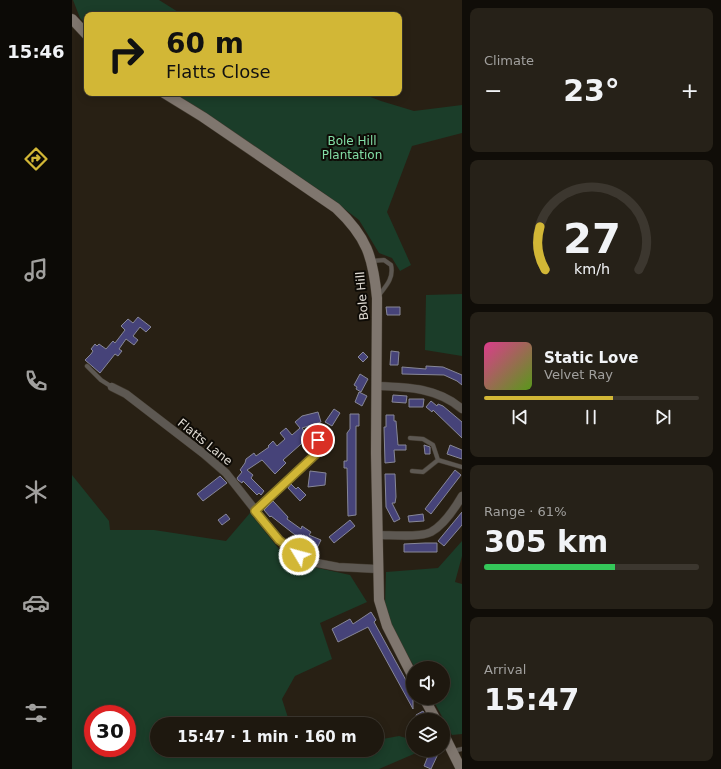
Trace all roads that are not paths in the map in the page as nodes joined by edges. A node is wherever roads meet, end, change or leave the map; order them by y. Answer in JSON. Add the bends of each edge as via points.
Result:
{"nodes":[{"id":1,"x":72,"y":19,"type":"edge"},
{"id":2,"x":84,"y":33,"type":"edge"},
{"id":3,"x":169,"y":96,"type":"edge"},
{"id":4,"x":371,"y":262,"type":"junction"},
{"id":5,"x":377,"y":298,"type":"junction"},
{"id":6,"x":87,"y":366,"type":"dead end"},
{"id":7,"x":378,"y":386,"type":"junction"},
{"id":8,"x":112,"y":387,"type":"joint"},
{"id":9,"x":462,"y":409,"type":"edge"},
{"id":10,"x":410,"y":438,"type":"dead end"},
{"id":11,"x":318,"y":440,"type":"dead end"},
{"id":12,"x":438,"y":460,"type":"junction"},
{"id":13,"x":462,"y":467,"type":"edge"},
{"id":14,"x":412,"y":471,"type":"dead end"},
{"id":15,"x":462,"y":496,"type":"edge"},
{"id":16,"x":255,"y":511,"type":"junction"},
{"id":17,"x":378,"y":535,"type":"junction"},
{"id":18,"x":377,"y":569,"type":"junction"},
{"id":19,"x":406,"y":663,"type":"edge"},
{"id":20,"x":450,"y":747,"type":"edge"},
{"id":21,"x":462,"y":749,"type":"edge"},
{"id":22,"x":452,"y":751,"type":"junction"},
{"id":23,"x":461,"y":769,"type":"edge"}],
"edges":[{"from":1,"to":2,"type":"street"},
{"from":3,"to":4,"type":"street","name":"Bole Hill","via":[[336,208],[353,224],[361,236]]},
{"from":4,"to":5,"type":"street","name":"Bole Hill"},
{"from":4,"to":5,"type":"lane","via":[[384,260],[391,265],[390,280]]},
{"from":5,"to":7,"type":"street","name":"Bole Hill"},
{"from":6,"to":8,"type":"lane"},
{"from":7,"to":9,"type":"street","via":[[431,391],[454,402]]},
{"from":7,"to":17,"type":"street","name":"Bole Hill"},
{"from":8,"to":16,"type":"street","name":"Flatts Lane","via":[[126,394],[226,473]]},
{"from":10,"to":12,"type":"lane","via":[[423,439],[434,445]]},
{"from":11,"to":16,"type":"street","via":[[316,454]]},
{"from":12,"to":13,"type":"lane"},
{"from":12,"to":14,"type":"lane","via":[[423,472]]},
{"from":15,"to":17,"type":"street","via":[[444,520],[431,532]]},
{"from":16,"to":18,"type":"street","name":"Flatts Lane","via":[[279,540],[299,555],[317,563],[338,567]]},
{"from":17,"to":18,"type":"street","name":"Bole Hill"},
{"from":18,"to":19,"type":"street","name":"Bole Hill","via":[[379,600],[387,626]]},
{"from":20,"to":22,"type":"street"},
{"from":21,"to":22,"type":"lane"},
{"from":22,"to":23,"type":"street"}]}
